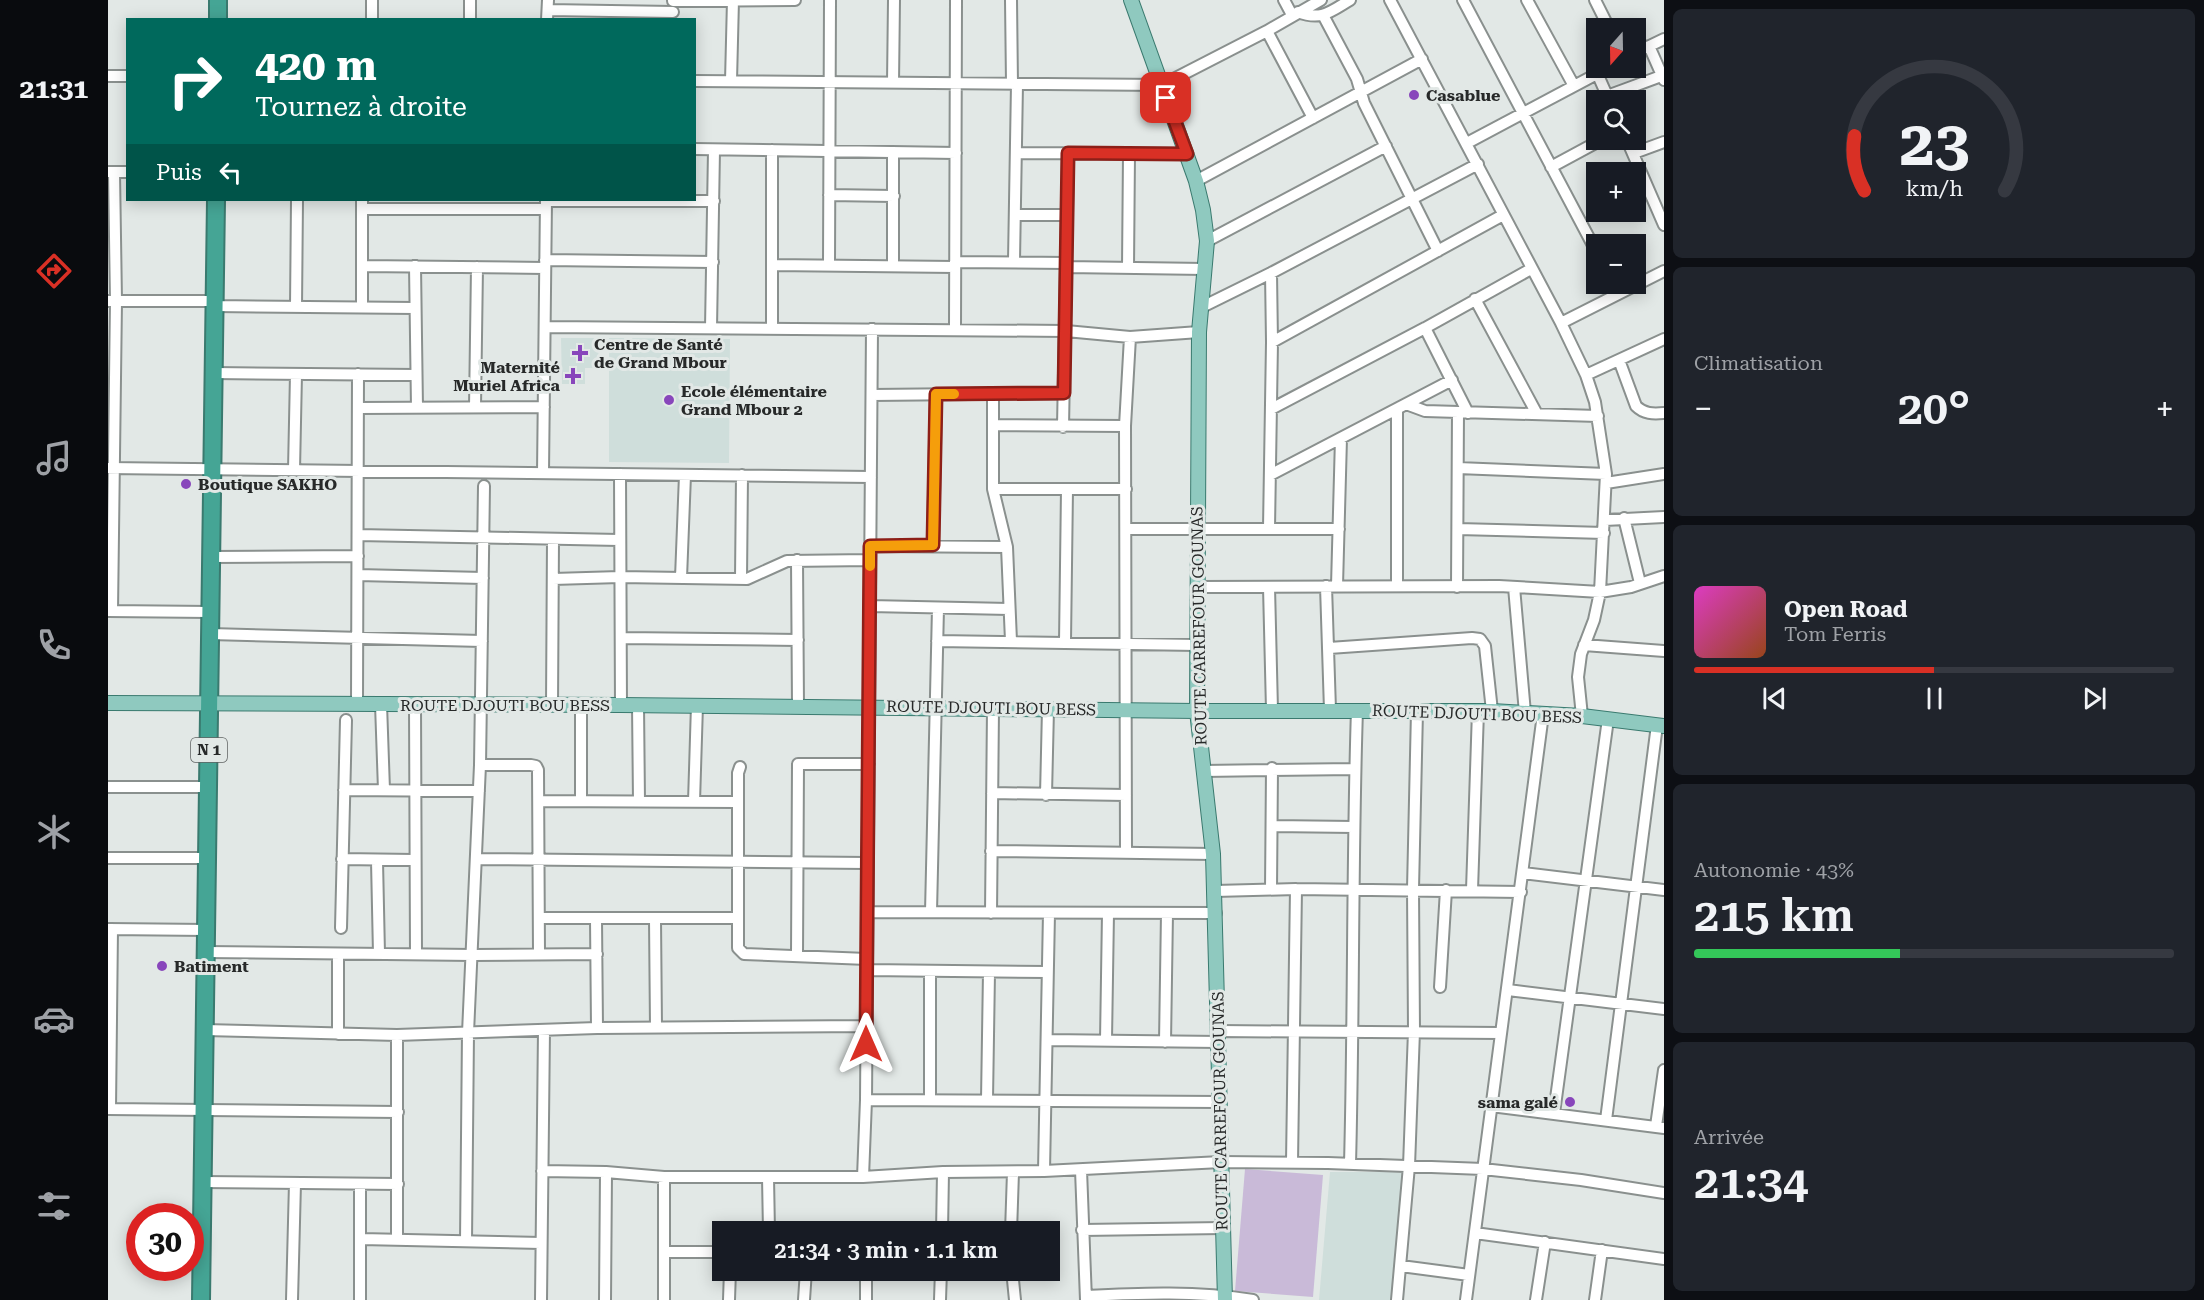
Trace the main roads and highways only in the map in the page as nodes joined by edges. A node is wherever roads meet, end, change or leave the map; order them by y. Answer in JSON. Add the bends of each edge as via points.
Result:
{"nodes":[{"id":1,"x":218,"y":0,"type":"edge"},
{"id":2,"x":1131,"y":0,"type":"edge"},
{"id":3,"x":218,"y":18,"type":"edge"},
{"id":4,"x":216,"y":201,"type":"edge"},
{"id":5,"x":108,"y":703,"type":"edge"},
{"id":6,"x":209,"y":703,"type":"junction"},
{"id":7,"x":1197,"y":711,"type":"junction"},
{"id":8,"x":1661,"y":725,"type":"edge"},
{"id":9,"x":1225,"y":1298,"type":"edge"},
{"id":10,"x":201,"y":1300,"type":"edge"}],
"edges":[{"from":1,"to":3,"type":"highway"},
{"from":2,"to":7,"type":"main road","name":"ROUTE CARREFOUR GOUNAS","via":[[1196,181],[1206,241],[1199,332]]},
{"from":4,"to":6,"type":"highway","number":"N 1"},
{"from":5,"to":6,"type":"main road","name":"ROUTE DJOUTI BOU BESS"},
{"from":6,"to":7,"type":"main road","name":"ROUTE DJOUTI BOU BESS"},
{"from":6,"to":10,"type":"highway","number":"N 1"},
{"from":7,"to":8,"type":"main road","name":"ROUTE DJOUTI BOU BESS","via":[[1492,711]]},
{"from":7,"to":9,"type":"main road","name":"ROUTE CARREFOUR GOUNAS","via":[[1215,891]]}]}
